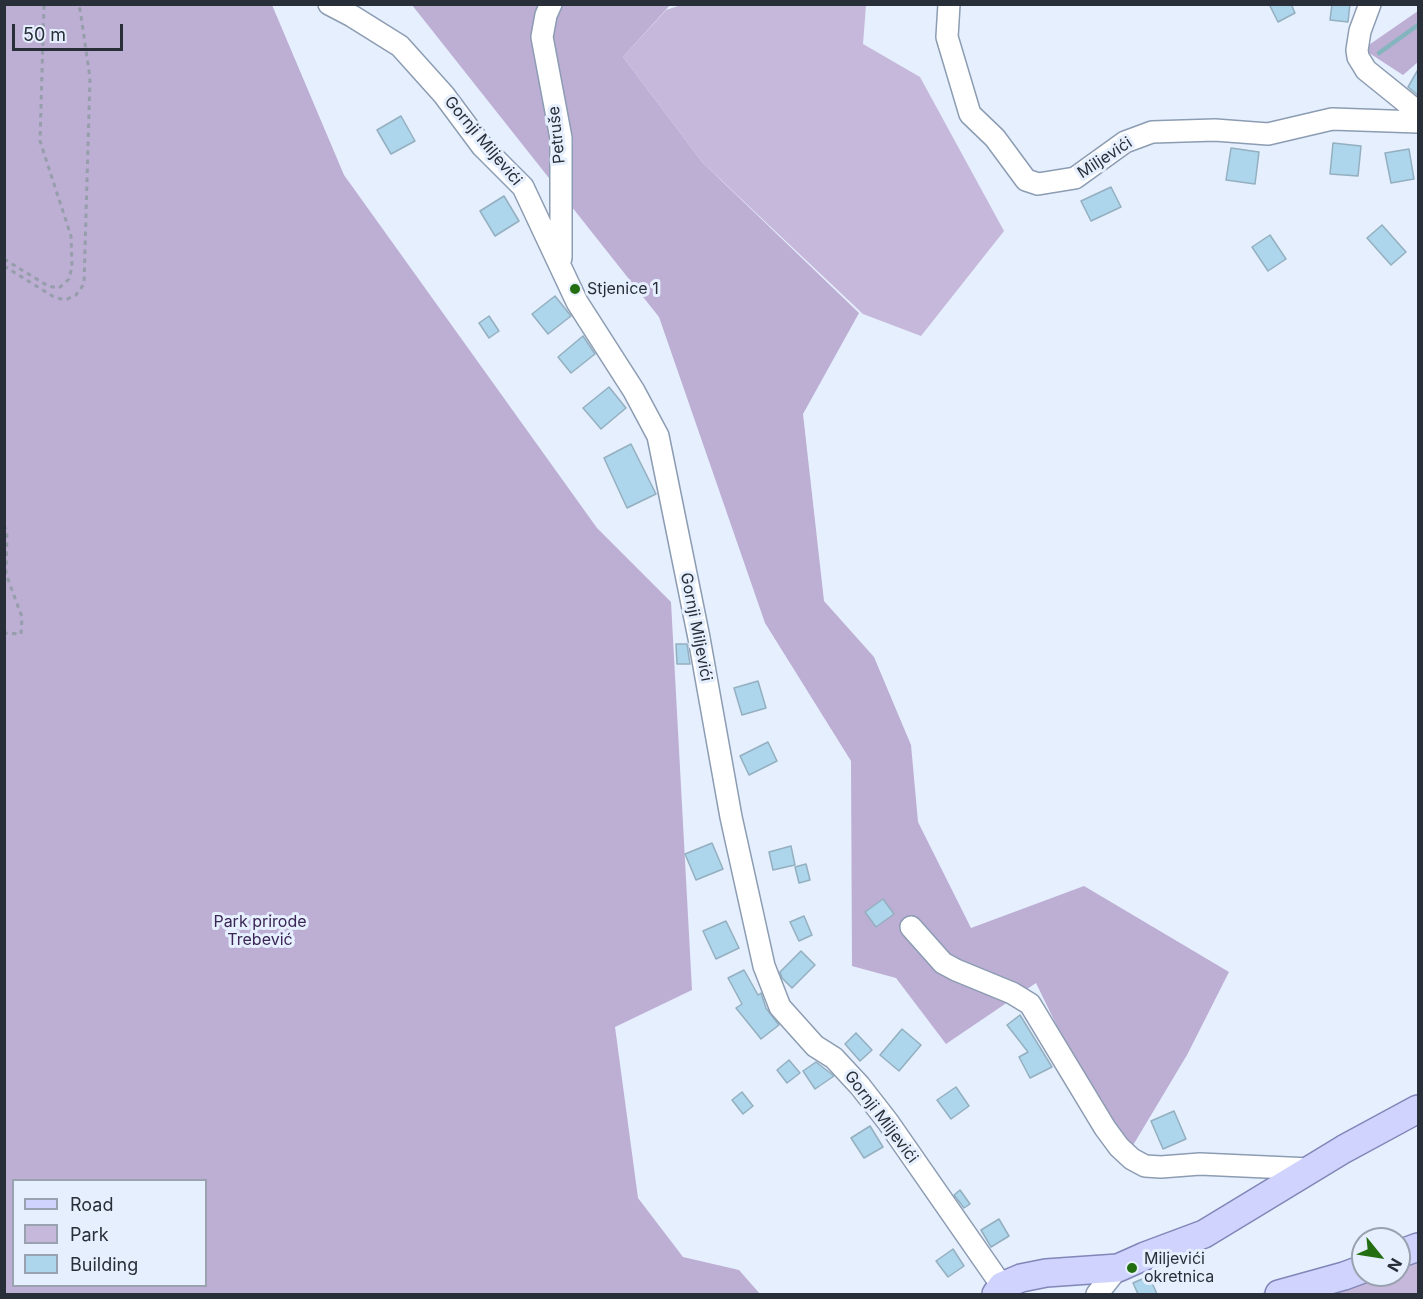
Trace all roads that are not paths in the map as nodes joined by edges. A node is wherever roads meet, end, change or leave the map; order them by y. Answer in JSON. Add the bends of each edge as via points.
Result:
{"nodes":[{"id":1,"x":329,"y":4,"type":"edge"},
{"id":2,"x":551,"y":4,"type":"edge"},
{"id":3,"x":949,"y":4,"type":"edge"},
{"id":4,"x":1370,"y":4,"type":"edge"},
{"id":5,"x":1419,"y":112,"type":"edge"},
{"id":6,"x":1419,"y":122,"type":"edge"},
{"id":7,"x":561,"y":268,"type":"junction"},
{"id":8,"x":911,"y":927,"type":"dead end"},
{"id":9,"x":1419,"y":1109,"type":"edge"},
{"id":10,"x":1310,"y":1170,"type":"junction"},
{"id":11,"x":1118,"y":1268,"type":"junction"},
{"id":12,"x":1351,"y":1273,"type":"edge"},
{"id":13,"x":999,"y":1291,"type":"edge"},
{"id":14,"x":1097,"y":1294,"type":"edge"},
{"id":15,"x":1279,"y":1294,"type":"edge"}],
"edges":[{"from":1,"to":7,"type":"street","name":"Gornji Miljevići","via":[[400,46],[444,95],[482,146],[523,187]]},
{"from":2,"to":7,"type":"street","name":"Petruše","via":[[542,37],[561,138]]},
{"from":3,"to":6,"type":"street","name":"Miljevići","via":[[947,38],[970,114],[1026,180],[1038,184],[1075,178],[1125,142],[1152,132],[1215,130],[1268,135],[1332,119]]},
{"from":4,"to":5,"type":"street","via":[[1360,31],[1358,57],[1366,70]]},
{"from":7,"to":13,"type":"street","name":"Gornji Miljevići","via":[[577,302],[658,436],[730,817],[764,966],[780,1007],[815,1046],[834,1058],[888,1122]]},
{"from":8,"to":10,"type":"street","via":[[943,963],[1030,1004],[1105,1128],[1132,1159],[1153,1167],[1200,1164]]},
{"from":9,"to":10,"type":"main road"},
{"from":10,"to":11,"type":"main road","via":[[1204,1234]]},
{"from":11,"to":13,"type":"main road","via":[[1046,1273],[1021,1278]]},
{"from":11,"to":14,"type":"street"},
{"from":12,"to":15,"type":"main road"}]}
